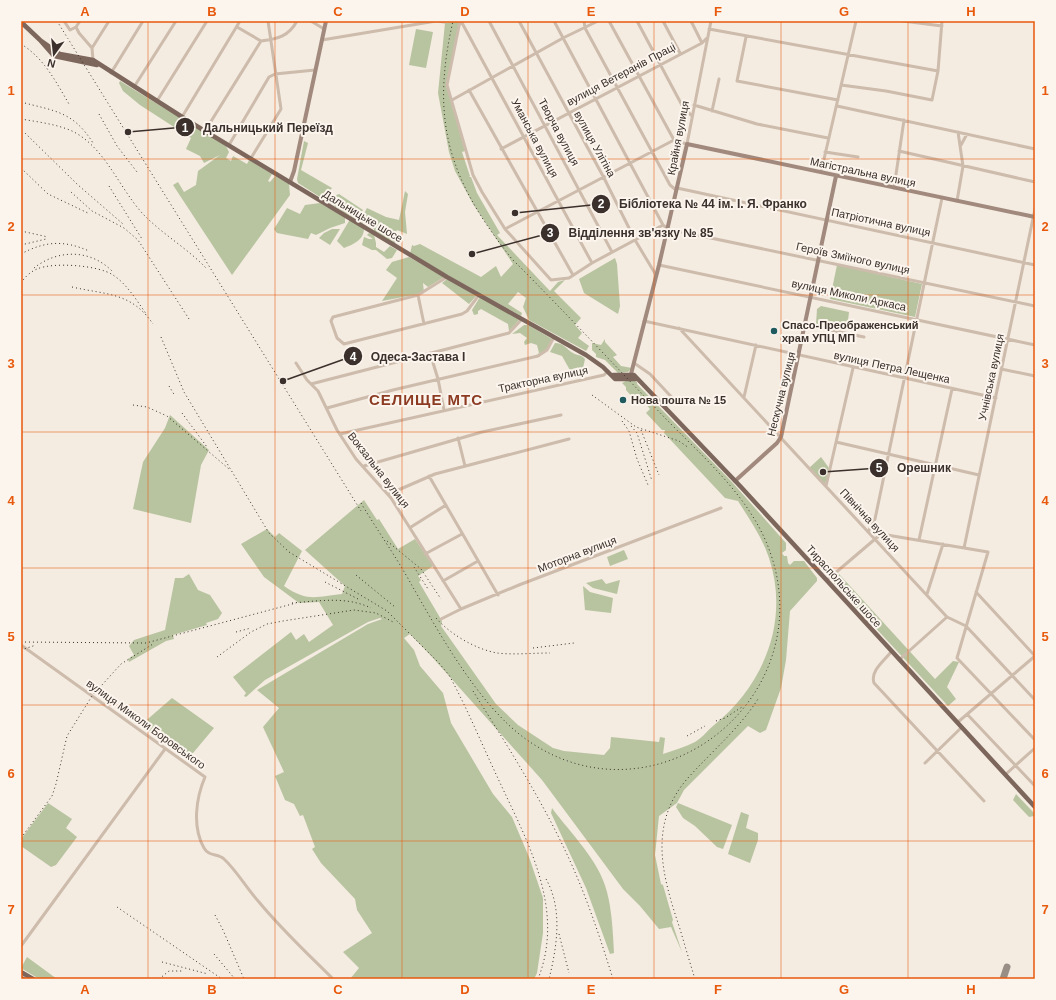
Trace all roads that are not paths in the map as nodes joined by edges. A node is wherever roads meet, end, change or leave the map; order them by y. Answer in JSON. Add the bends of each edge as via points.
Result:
{"nodes":[{"id":1,"x":64,"y":21,"type":"edge"},
{"id":2,"x":80,"y":21,"type":"edge"},
{"id":3,"x":109,"y":21,"type":"edge"},
{"id":4,"x":143,"y":21,"type":"edge"},
{"id":5,"x":176,"y":21,"type":"edge"},
{"id":6,"x":207,"y":21,"type":"edge"},
{"id":7,"x":240,"y":21,"type":"edge"},
{"id":8,"x":268,"y":21,"type":"edge"},
{"id":9,"x":298,"y":21,"type":"edge"},
{"id":10,"x":311,"y":21,"type":"edge"},
{"id":11,"x":326,"y":21,"type":"edge"},
{"id":12,"x":436,"y":21,"type":"edge"},
{"id":13,"x":461,"y":21,"type":"edge"},
{"id":14,"x":489,"y":21,"type":"edge"},
{"id":15,"x":519,"y":21,"type":"edge"},
{"id":16,"x":554,"y":21,"type":"edge"},
{"id":17,"x":584,"y":21,"type":"edge"},
{"id":18,"x":598,"y":21,"type":"edge"},
{"id":19,"x":609,"y":21,"type":"edge"},
{"id":20,"x":637,"y":21,"type":"edge"},
{"id":21,"x":663,"y":21,"type":"edge"},
{"id":22,"x":691,"y":21,"type":"edge"},
{"id":23,"x":711,"y":21,"type":"edge"},
{"id":24,"x":856,"y":21,"type":"edge"},
{"id":25,"x":903,"y":21,"type":"edge"},
{"id":26,"x":942,"y":21,"type":"edge"},
{"id":27,"x":21,"y":22,"type":"edge"},
{"id":28,"x":444,"y":22,"type":"dead end"},
{"id":29,"x":942,"y":26,"type":"junction"},
{"id":30,"x":76,"y":27,"type":"junction"},
{"id":31,"x":237,"y":27,"type":"junction"},
{"id":32,"x":585,"y":28,"type":"junction"},
{"id":33,"x":324,"y":29,"type":"junction"},
{"id":34,"x":709,"y":29,"type":"junction"},
{"id":35,"x":746,"y":37,"type":"junction"},
{"id":36,"x":563,"y":38,"type":"junction"},
{"id":37,"x":707,"y":38,"type":"junction"},
{"id":38,"x":40,"y":40,"type":"junction"},
{"id":39,"x":270,"y":40,"type":"junction"},
{"id":40,"x":321,"y":40,"type":"junction"},
{"id":41,"x":261,"y":41,"type":"junction"},
{"id":42,"x":702,"y":43,"type":"junction"},
{"id":43,"x":92,"y":48,"type":"junction"},
{"id":44,"x":536,"y":53,"type":"junction"},
{"id":45,"x":680,"y":53,"type":"junction"},
{"id":46,"x":848,"y":54,"type":"junction"},
{"id":47,"x":93,"y":60,"type":"junction"},
{"id":48,"x":660,"y":64,"type":"junction"},
{"id":49,"x":513,"y":66,"type":"junction"},
{"id":50,"x":106,"y":70,"type":"junction"},
{"id":51,"x":315,"y":70,"type":"junction"},
{"id":52,"x":938,"y":71,"type":"junction"},
{"id":53,"x":111,"y":73,"type":"junction"},
{"id":54,"x":276,"y":74,"type":"junction"},
{"id":55,"x":638,"y":75,"type":"junction"},
{"id":56,"x":492,"y":78,"type":"junction"},
{"id":57,"x":719,"y":79,"type":"dead end"},
{"id":58,"x":841,"y":84,"type":"junction"},
{"id":59,"x":134,"y":87,"type":"junction"},
{"id":60,"x":616,"y":87,"type":"junction"},
{"id":61,"x":469,"y":90,"type":"junction"},
{"id":62,"x":595,"y":98,"type":"junction"},
{"id":63,"x":452,"y":100,"type":"junction"},
{"id":64,"x":838,"y":100,"type":"junction"},
{"id":65,"x":157,"y":101,"type":"junction"},
{"id":66,"x":694,"y":105,"type":"junction"},
{"id":67,"x":837,"y":106,"type":"junction"},
{"id":68,"x":712,"y":111,"type":"junction"},
{"id":69,"x":568,"y":113,"type":"junction"},
{"id":70,"x":691,"y":115,"type":"junction"},
{"id":71,"x":182,"y":117,"type":"junction"},
{"id":72,"x":904,"y":120,"type":"junction"},
{"id":73,"x":545,"y":125,"type":"junction"},
{"id":74,"x":205,"y":130,"type":"junction"},
{"id":75,"x":958,"y":132,"type":"junction"},
{"id":76,"x":967,"y":134,"type":"junction"},
{"id":77,"x":524,"y":137,"type":"junction"},
{"id":78,"x":828,"y":138,"type":"junction"},
{"id":79,"x":674,"y":140,"type":"junction"},
{"id":80,"x":687,"y":144,"type":"junction"},
{"id":81,"x":229,"y":145,"type":"junction"},
{"id":82,"x":961,"y":145,"type":"junction"},
{"id":83,"x":501,"y":149,"type":"junction"},
{"id":84,"x":1035,"y":150,"type":"edge"},
{"id":85,"x":899,"y":151,"type":"junction"},
{"id":86,"x":652,"y":152,"type":"junction"},
{"id":87,"x":825,"y":152,"type":"junction"},
{"id":88,"x":858,"y":157,"type":"dead end"},
{"id":89,"x":251,"y":158,"type":"junction"},
{"id":90,"x":630,"y":164,"type":"junction"},
{"id":91,"x":963,"y":166,"type":"junction"},
{"id":92,"x":821,"y":172,"type":"junction"},
{"id":93,"x":836,"y":176,"type":"junction"},
{"id":94,"x":604,"y":178,"type":"junction"},
{"id":95,"x":290,"y":182,"type":"junction"},
{"id":96,"x":1035,"y":182,"type":"edge"},
{"id":97,"x":894,"y":188,"type":"junction"},
{"id":98,"x":579,"y":189,"type":"junction"},
{"id":99,"x":677,"y":189,"type":"junction"},
{"id":100,"x":942,"y":198,"type":"junction"},
{"id":101,"x":558,"y":201,"type":"junction"},
{"id":102,"x":958,"y":201,"type":"junction"},
{"id":103,"x":1035,"y":209,"type":"edge"},
{"id":104,"x":537,"y":212,"type":"junction"},
{"id":105,"x":1034,"y":217,"type":"edge"},
{"id":106,"x":828,"y":219,"type":"junction"},
{"id":107,"x":664,"y":225,"type":"junction"},
{"id":108,"x":668,"y":229,"type":"junction"},
{"id":109,"x":505,"y":230,"type":"junction"},
{"id":110,"x":635,"y":240,"type":"junction"},
{"id":111,"x":933,"y":242,"type":"junction"},
{"id":112,"x":612,"y":252,"type":"junction"},
{"id":113,"x":820,"y":260,"type":"junction"},
{"id":114,"x":1024,"y":262,"type":"junction"},
{"id":115,"x":592,"y":263,"type":"junction"},
{"id":116,"x":659,"y":265,"type":"junction"},
{"id":117,"x":1035,"y":265,"type":"edge"},
{"id":118,"x":574,"y":275,"type":"junction"},
{"id":119,"x":656,"y":275,"type":"junction"},
{"id":120,"x":447,"y":277,"type":"junction"},
{"id":121,"x":924,"y":282,"type":"junction"},
{"id":122,"x":418,"y":295,"type":"junction"},
{"id":123,"x":479,"y":295,"type":"junction"},
{"id":124,"x":812,"y":296,"type":"junction"},
{"id":125,"x":1016,"y":302,"type":"junction"},
{"id":126,"x":1035,"y":306,"type":"edge"},
{"id":127,"x":522,"y":319,"type":"junction"},
{"id":128,"x":916,"y":319,"type":"junction"},
{"id":129,"x":644,"y":321,"type":"junction"},
{"id":130,"x":424,"y":324,"type":"junction"},
{"id":131,"x":806,"y":325,"type":"junction"},
{"id":132,"x":679,"y":328,"type":"junction"},
{"id":133,"x":554,"y":337,"type":"junction"},
{"id":134,"x":864,"y":337,"type":"dead end"},
{"id":135,"x":1008,"y":339,"type":"junction"},
{"id":136,"x":756,"y":345,"type":"junction"},
{"id":137,"x":1035,"y":345,"type":"edge"},
{"id":138,"x":430,"y":353,"type":"junction"},
{"id":139,"x":800,"y":355,"type":"junction"},
{"id":140,"x":296,"y":363,"type":"dead end"},
{"id":141,"x":634,"y":363,"type":"junction"},
{"id":142,"x":853,"y":368,"type":"junction"},
{"id":143,"x":1001,"y":369,"type":"junction"},
{"id":144,"x":610,"y":373,"type":"junction"},
{"id":145,"x":631,"y":376,"type":"junction"},
{"id":146,"x":1035,"y":376,"type":"edge"},
{"id":147,"x":905,"y":378,"type":"junction"},
{"id":148,"x":438,"y":379,"type":"junction"},
{"id":149,"x":311,"y":384,"type":"junction"},
{"id":150,"x":952,"y":389,"type":"junction"},
{"id":151,"x":744,"y":397,"type":"junction"},
{"id":152,"x":996,"y":398,"type":"junction"},
{"id":153,"x":678,"y":404,"type":"dead end"},
{"id":154,"x":327,"y":408,"type":"junction"},
{"id":155,"x":444,"y":410,"type":"junction"},
{"id":156,"x":561,"y":415,"type":"dead end"},
{"id":157,"x":340,"y":434,"type":"junction"},
{"id":158,"x":781,"y":437,"type":"junction"},
{"id":159,"x":458,"y":438,"type":"junction"},
{"id":160,"x":569,"y":439,"type":"dead end"},
{"id":161,"x":836,"y":442,"type":"junction"},
{"id":162,"x":888,"y":454,"type":"junction"},
{"id":163,"x":935,"y":465,"type":"junction"},
{"id":164,"x":364,"y":466,"type":"junction"},
{"id":165,"x":465,"y":466,"type":"junction"},
{"id":166,"x":980,"y":475,"type":"junction"},
{"id":167,"x":429,"y":476,"type":"junction"},
{"id":168,"x":735,"y":481,"type":"junction"},
{"id":169,"x":826,"y":486,"type":"junction"},
{"id":170,"x":389,"y":494,"type":"junction"},
{"id":171,"x":446,"y":505,"type":"junction"},
{"id":172,"x":721,"y":508,"type":"dead end"},
{"id":173,"x":411,"y":527,"type":"junction"},
{"id":174,"x":868,"y":532,"type":"junction"},
{"id":175,"x":462,"y":534,"type":"junction"},
{"id":176,"x":874,"y":538,"type":"junction"},
{"id":177,"x":919,"y":540,"type":"junction"},
{"id":178,"x":943,"y":544,"type":"junction"},
{"id":179,"x":964,"y":548,"type":"junction"},
{"id":180,"x":425,"y":554,"type":"junction"},
{"id":181,"x":478,"y":561,"type":"junction"},
{"id":182,"x":827,"y":580,"type":"junction"},
{"id":183,"x":443,"y":581,"type":"junction"},
{"id":184,"x":976,"y":592,"type":"junction"},
{"id":185,"x":498,"y":594,"type":"junction"},
{"id":186,"x":927,"y":594,"type":"junction"},
{"id":187,"x":461,"y":608,"type":"junction"},
{"id":188,"x":947,"y":617,"type":"junction"},
{"id":189,"x":441,"y":619,"type":"dead end"},
{"id":190,"x":966,"y":626,"type":"junction"},
{"id":191,"x":21,"y":645,"type":"edge"},
{"id":192,"x":891,"y":652,"type":"junction"},
{"id":193,"x":1035,"y":656,"type":"edge"},
{"id":194,"x":899,"y":660,"type":"junction"},
{"id":195,"x":1012,"y":676,"type":"junction"},
{"id":196,"x":991,"y":694,"type":"junction"},
{"id":197,"x":1035,"y":700,"type":"edge"},
{"id":198,"x":967,"y":714,"type":"junction"},
{"id":199,"x":958,"y":722,"type":"junction"},
{"id":200,"x":962,"y":727,"type":"junction"},
{"id":201,"x":1035,"y":740,"type":"edge"},
{"id":202,"x":1035,"y":748,"type":"edge"},
{"id":203,"x":165,"y":749,"type":"junction"},
{"id":204,"x":939,"y":750,"type":"junction"},
{"id":205,"x":925,"y":763,"type":"dead end"},
{"id":206,"x":1016,"y":766,"type":"junction"},
{"id":207,"x":1006,"y":774,"type":"junction"},
{"id":208,"x":1035,"y":786,"type":"edge"},
{"id":209,"x":984,"y":801,"type":"dead end"},
{"id":210,"x":1035,"y":807,"type":"edge"},
{"id":211,"x":21,"y":946,"type":"edge"},
{"id":212,"x":21,"y":972,"type":"edge"},
{"id":213,"x":33,"y":979,"type":"edge"},
{"id":214,"x":334,"y":979,"type":"edge"}],
"edges":[{"from":1,"to":30,"type":"street","via":[[70,30]]},
{"from":2,"to":30,"type":"street"},
{"from":3,"to":43,"type":"street"},
{"from":4,"to":53,"type":"street"},
{"from":5,"to":59,"type":"street"},
{"from":6,"to":65,"type":"street"},
{"from":7,"to":31,"type":"street"},
{"from":8,"to":39,"type":"street"},
{"from":9,"to":39,"type":"street","via":[[285,36]]},
{"from":10,"to":33,"type":"street"},
{"from":11,"to":33,"type":"street"},
{"from":12,"to":28,"type":"street"},
{"from":12,"to":40,"type":"street"},
{"from":13,"to":56,"type":"street","name":"Уманська вулиця"},
{"from":13,"to":63,"type":"street","via":[[447,85]]},
{"from":14,"to":49,"type":"street","name":"Творча вулиця"},
{"from":15,"to":44,"type":"street","name":"вулиця Улітіна"},
{"from":16,"to":36,"type":"street"},
{"from":17,"to":32,"type":"street"},
{"from":18,"to":32,"type":"street"},
{"from":19,"to":55,"type":"street"},
{"from":20,"to":48,"type":"street"},
{"from":21,"to":45,"type":"street"},
{"from":22,"to":42,"type":"street"},
{"from":23,"to":34,"type":"street","name":"Крайня вулиця"},
{"from":24,"to":46,"type":"street"},
{"from":25,"to":29,"type":"street"},
{"from":26,"to":29,"type":"street"},
{"from":27,"to":38,"type":"main road"},
{"from":29,"to":52,"type":"street"},
{"from":30,"to":43,"type":"street"},
{"from":31,"to":41,"type":"street"},
{"from":31,"to":71,"type":"street"},
{"from":32,"to":36,"type":"street"},
{"from":32,"to":60,"type":"street"},
{"from":33,"to":40,"type":"street"},
{"from":34,"to":35,"type":"street"},
{"from":34,"to":37,"type":"street","name":"Крайня вулиця"},
{"from":35,"to":46,"type":"street"},
{"from":35,"to":64,"type":"street","via":[[737,80]]},
{"from":36,"to":44,"type":"street"},
{"from":36,"to":62,"type":"street"},
{"from":37,"to":42,"type":"street","name":"вулиця Ветеранів Праці"},
{"from":37,"to":66,"type":"street","name":"Крайня вулиця"},
{"from":38,"to":47,"type":"main road","via":[[57,53]]},
{"from":38,"to":50,"type":"main road","via":[[54,56],[90,63]]},
{"from":39,"to":41,"type":"street"},
{"from":39,"to":54,"type":"street"},
{"from":40,"to":51,"type":"street"},
{"from":41,"to":74,"type":"street"},
{"from":42,"to":45,"type":"street","name":"вулиця Ветеранів Праці"},
{"from":43,"to":47,"type":"street"},
{"from":44,"to":49,"type":"street"},
{"from":44,"to":69,"type":"street","name":"вулиця Улітіна"},
{"from":45,"to":48,"type":"street","name":"вулиця Ветеранів Праці"},
{"from":46,"to":52,"type":"street"},
{"from":46,"to":58,"type":"street"},
{"from":47,"to":50,"type":"main road"},
{"from":48,"to":55,"type":"street","name":"вулиця Ветеранів Праці"},
{"from":48,"to":70,"type":"street","via":[[684,109]]},
{"from":49,"to":56,"type":"street"},
{"from":49,"to":73,"type":"street","name":"Творча вулиця"},
{"from":50,"to":53,"type":"main road","name":"Дальницьке шосе"},
{"from":51,"to":54,"type":"street"},
{"from":51,"to":95,"type":"street"},
{"from":52,"to":58,"type":"street","via":[[932,100]]},
{"from":53,"to":59,"type":"main road","name":"Дальницьке шосе"},
{"from":54,"to":81,"type":"street","via":[[269,77]]},
{"from":54,"to":89,"type":"street","via":[[281,108]]},
{"from":55,"to":60,"type":"street","name":"вулиця Ветеранів Праці"},
{"from":55,"to":79,"type":"street"},
{"from":56,"to":61,"type":"street"},
{"from":56,"to":77,"type":"street","name":"Уманська вулиця"},
{"from":57,"to":68,"type":"street"},
{"from":58,"to":64,"type":"street"},
{"from":59,"to":65,"type":"main road","name":"Дальницьке шосе"},
{"from":60,"to":62,"type":"street","name":"вулиця Ветеранів Праці"},
{"from":60,"to":86,"type":"street"},
{"from":61,"to":63,"type":"street"},
{"from":61,"to":83,"type":"street"},
{"from":62,"to":69,"type":"street","name":"вулиця Ветеранів Праці"},
{"from":62,"to":90,"type":"street"},
{"from":63,"to":109,"type":"street","via":[[473,175]]},
{"from":64,"to":67,"type":"street"},
{"from":65,"to":71,"type":"main road","name":"Дальницьке шосе"},
{"from":66,"to":68,"type":"street"},
{"from":66,"to":70,"type":"street","name":"Крайня вулиця"},
{"from":67,"to":72,"type":"street"},
{"from":67,"to":78,"type":"street"},
{"from":68,"to":78,"type":"street","via":[[757,124]]},
{"from":69,"to":73,"type":"street","name":"вулиця Ветеранів Праці"},
{"from":69,"to":94,"type":"street","name":"вулиця Улітіна"},
{"from":70,"to":80,"type":"street","name":"Крайня вулиця"},
{"from":71,"to":74,"type":"main road","name":"Дальницьке шосе"},
{"from":72,"to":75,"type":"street"},
{"from":72,"to":85,"type":"street"},
{"from":73,"to":77,"type":"street","name":"вулиця Ветеранів Праці"},
{"from":73,"to":98,"type":"street","name":"Творча вулиця"},
{"from":74,"to":81,"type":"main road","name":"Дальницьке шосе"},
{"from":75,"to":76,"type":"street"},
{"from":75,"to":82,"type":"street"},
{"from":76,"to":82,"type":"street"},
{"from":76,"to":84,"type":"street"},
{"from":77,"to":83,"type":"street","name":"вулиця Ветеранів Праці"},
{"from":77,"to":101,"type":"street","name":"Уманська вулиця"},
{"from":78,"to":87,"type":"street"},
{"from":79,"to":80,"type":"street"},
{"from":79,"to":86,"type":"street"},
{"from":80,"to":92,"type":"street","name":"Магістральна вулиця"},
{"from":80,"to":99,"type":"street","name":"Крайня вулиця"},
{"from":81,"to":89,"type":"main road","name":"Дальницьке шосе"},
{"from":82,"to":91,"type":"street"},
{"from":83,"to":104,"type":"street"},
{"from":85,"to":91,"type":"street"},
{"from":85,"to":97,"type":"street"},
{"from":86,"to":90,"type":"street"},
{"from":86,"to":99,"type":"street","via":[[670,186]]},
{"from":87,"to":88,"type":"street"},
{"from":87,"to":92,"type":"street"},
{"from":89,"to":95,"type":"main road","name":"Дальницьке шосе"},
{"from":90,"to":94,"type":"street"},
{"from":90,"to":107,"type":"street"},
{"from":91,"to":96,"type":"street"},
{"from":91,"to":102,"type":"street"},
{"from":92,"to":93,"type":"street","name":"Магістральна вулиця"},
{"from":93,"to":97,"type":"street","name":"Магістральна вулиця"},
{"from":93,"to":106,"type":"street","name":"Нескучна вулиця"},
{"from":94,"to":98,"type":"street"},
{"from":94,"to":110,"type":"street","name":"вулиця Улітіна"},
{"from":95,"to":120,"type":"main road","name":"Дальницьке шосе"},
{"from":97,"to":100,"type":"street","name":"Магістральна вулиця"},
{"from":98,"to":101,"type":"street"},
{"from":98,"to":112,"type":"street","name":"Творча вулиця"},
{"from":99,"to":106,"type":"street","name":"Патріотична вулиця"},
{"from":99,"to":108,"type":"street","name":"Крайня вулиця"},
{"from":100,"to":102,"type":"street","name":"Магістральна вулиця"},
{"from":100,"to":111,"type":"street"},
{"from":101,"to":104,"type":"street"},
{"from":101,"to":115,"type":"street","name":"Уманська вулиця"},
{"from":102,"to":105,"type":"street","name":"Магістральна вулиця"},
{"from":103,"to":105,"type":"street","name":"Учнівська вулиця"},
{"from":104,"to":109,"type":"street"},
{"from":104,"to":118,"type":"street"},
{"from":105,"to":114,"type":"street","name":"Учнівська вулиця"},
{"from":106,"to":111,"type":"street","name":"Патріотична вулиця"},
{"from":106,"to":113,"type":"street","name":"Нескучна вулиця"},
{"from":107,"to":108,"type":"street"},
{"from":107,"to":110,"type":"street"},
{"from":108,"to":113,"type":"street","name":"Героїв Зміїного вулиця"},
{"from":108,"to":116,"type":"street","name":"Крайня вулиця"},
{"from":109,"to":118,"type":"street","via":[[551,280]]},
{"from":110,"to":112,"type":"street"},
{"from":110,"to":119,"type":"street","name":"вулиця Улітіна"},
{"from":111,"to":114,"type":"street","name":"Патріотична вулиця"},
{"from":111,"to":121,"type":"street"},
{"from":112,"to":115,"type":"street"},
{"from":113,"to":121,"type":"street","name":"Героїв Зміїного вулиця"},
{"from":113,"to":124,"type":"street","name":"Нескучна вулиця"},
{"from":114,"to":117,"type":"street","name":"Патріотична вулиця"},
{"from":114,"to":125,"type":"street","name":"Учнівська вулиця"},
{"from":115,"to":118,"type":"street"},
{"from":116,"to":119,"type":"street","name":"Крайня вулиця"},
{"from":116,"to":124,"type":"street","name":"вулиця Миколи Аркаса"},
{"from":119,"to":129,"type":"street","name":"Крайня вулиця"},
{"from":120,"to":122,"type":"street"},
{"from":120,"to":123,"type":"main road","name":"Дальницьке шосе"},
{"from":121,"to":125,"type":"street","name":"Героїв Зміїного вулиця"},
{"from":121,"to":128,"type":"street"},
{"from":122,"to":130,"type":"street"},
{"from":122,"to":130,"type":"street","via":[[333,317],[331,320],[341,343],[344,344]]},
{"from":123,"to":127,"type":"main road","name":"Дальницьке шосе"},
{"from":123,"to":130,"type":"street","via":[[467,311]]},
{"from":124,"to":128,"type":"street","name":"вулиця Миколи Аркаса"},
{"from":124,"to":131,"type":"street","name":"Нескучна вулиця"},
{"from":125,"to":126,"type":"street","name":"Героїв Зміїного вулиця"},
{"from":125,"to":135,"type":"street","name":"Учнівська вулиця"},
{"from":127,"to":133,"type":"main road","name":"Дальницьке шосе"},
{"from":127,"to":138,"type":"street","via":[[509,333]]},
{"from":128,"to":135,"type":"street","name":"вулиця Миколи Аркаса"},
{"from":128,"to":147,"type":"street"},
{"from":129,"to":132,"type":"street","name":"вулиця Петра Лещенка"},
{"from":129,"to":141,"type":"street","name":"Крайня вулиця"},
{"from":131,"to":134,"type":"street"},
{"from":131,"to":139,"type":"street","name":"Нескучна вулиця"},
{"from":132,"to":136,"type":"street","name":"вулиця Петра Лещенка"},
{"from":132,"to":151,"type":"street","name":"Північна вулиця"},
{"from":133,"to":144,"type":"main road","name":"Дальницьке шосе","via":[[586,355]]},
{"from":133,"to":148,"type":"street","via":[[547,350],[538,356]]},
{"from":135,"to":137,"type":"street","name":"вулиця Миколи Аркаса"},
{"from":135,"to":143,"type":"street","name":"Учнівська вулиця"},
{"from":136,"to":139,"type":"street","name":"вулиця Петра Лещенка"},
{"from":136,"to":151,"type":"street"},
{"from":138,"to":148,"type":"street"},
{"from":138,"to":149,"type":"street"},
{"from":139,"to":142,"type":"street","name":"вулиця Петра Лещенка"},
{"from":139,"to":158,"type":"street","name":"Нескучна вулиця"},
{"from":140,"to":149,"type":"street","name":"Вокзальна вулиця"},
{"from":141,"to":145,"type":"street","name":"Крайня вулиця"},
{"from":141,"to":153,"type":"street","via":[[647,371]]},
{"from":142,"to":147,"type":"street","name":"вулиця Петра Лещенка"},
{"from":142,"to":161,"type":"street"},
{"from":143,"to":146,"type":"street"},
{"from":143,"to":152,"type":"street","name":"Учнівська вулиця"},
{"from":144,"to":145,"type":"main road"},
{"from":144,"to":155,"type":"street","name":"Тракторна вулиця"},
{"from":145,"to":168,"type":"main road","name":"Тираспольське шосе","via":[[637,379]]},
{"from":147,"to":150,"type":"street","name":"вулиця Петра Лещенка"},
{"from":147,"to":162,"type":"street"},
{"from":148,"to":154,"type":"street"},
{"from":148,"to":155,"type":"street"},
{"from":149,"to":154,"type":"street","name":"Вокзальна вулиця"},
{"from":150,"to":152,"type":"street","name":"вулиця Петра Лещенка"},
{"from":150,"to":163,"type":"street"},
{"from":151,"to":158,"type":"street","name":"Північна вулиця"},
{"from":152,"to":166,"type":"street","name":"Учнівська вулиця"},
{"from":154,"to":157,"type":"street","name":"Вокзальна вулиця"},
{"from":155,"to":157,"type":"street","name":"Тракторна вулиця"},
{"from":156,"to":159,"type":"street"},
{"from":157,"to":164,"type":"street","name":"Вокзальна вулиця"},
{"from":158,"to":168,"type":"street","name":"Нескучна вулиця","via":[[777,444]]},
{"from":158,"to":169,"type":"street","name":"Північна вулиця"},
{"from":159,"to":164,"type":"street"},
{"from":159,"to":165,"type":"street"},
{"from":160,"to":165,"type":"street"},
{"from":161,"to":162,"type":"street"},
{"from":161,"to":169,"type":"street"},
{"from":162,"to":163,"type":"street"},
{"from":162,"to":174,"type":"street","via":[[875,519]]},
{"from":163,"to":166,"type":"street"},
{"from":163,"to":177,"type":"street"},
{"from":164,"to":170,"type":"street","name":"Вокзальна вулиця"},
{"from":165,"to":167,"type":"street"},
{"from":166,"to":179,"type":"street","name":"Учнівська вулиця"},
{"from":167,"to":170,"type":"street"},
{"from":167,"to":171,"type":"street"},
{"from":168,"to":182,"type":"main road","name":"Тираспольське шосе"},
{"from":169,"to":174,"type":"street","name":"Північна вулиця"},
{"from":170,"to":173,"type":"street","name":"Вокзальна вулиця"},
{"from":171,"to":173,"type":"street"},
{"from":171,"to":175,"type":"street"},
{"from":172,"to":185,"type":"street","name":"Моторна вулиця"},
{"from":173,"to":180,"type":"street","name":"Вокзальна вулиця"},
{"from":174,"to":176,"type":"street","name":"Північна вулиця"},
{"from":175,"to":180,"type":"street"},
{"from":175,"to":181,"type":"street"},
{"from":176,"to":177,"type":"street","via":[[883,534]]},
{"from":176,"to":182,"type":"street"},
{"from":176,"to":186,"type":"street","name":"Північна вулиця"},
{"from":177,"to":178,"type":"street"},
{"from":178,"to":179,"type":"street"},
{"from":178,"to":186,"type":"street"},
{"from":179,"to":184,"type":"street","via":[[988,552]]},
{"from":180,"to":183,"type":"street","name":"Вокзальна вулиця"},
{"from":181,"to":183,"type":"street"},
{"from":181,"to":185,"type":"street"},
{"from":182,"to":192,"type":"main road","name":"Тираспольське шосе"},
{"from":183,"to":187,"type":"street","name":"Вокзальна вулиця"},
{"from":184,"to":190,"type":"street"},
{"from":184,"to":193,"type":"street"},
{"from":185,"to":187,"type":"street","name":"Моторна вулиця"},
{"from":186,"to":188,"type":"street","name":"Північна вулиця"},
{"from":187,"to":189,"type":"street","name":"Моторна вулиця"},
{"from":188,"to":190,"type":"street","name":"Північна вулиця"},
{"from":188,"to":194,"type":"street"},
{"from":190,"to":195,"type":"street","name":"Північна вулиця"},
{"from":190,"to":196,"type":"street","via":[[957,658]]},
{"from":191,"to":203,"type":"street","name":"вулиця Миколи Боровського"},
{"from":192,"to":194,"type":"main road","name":"Тираспольське шосе"},
{"from":192,"to":204,"type":"street","via":[[874,672],[874,683]]},
{"from":193,"to":195,"type":"street"},
{"from":194,"to":199,"type":"main road","name":"Тираспольське шосе"},
{"from":195,"to":196,"type":"street"},
{"from":195,"to":197,"type":"street","name":"Північна вулиця"},
{"from":196,"to":198,"type":"street"},
{"from":196,"to":201,"type":"street"},
{"from":198,"to":199,"type":"street"},
{"from":198,"to":206,"type":"street"},
{"from":199,"to":200,"type":"main road","name":"Тираспольське шосе"},
{"from":200,"to":204,"type":"street"},
{"from":200,"to":207,"type":"main road","name":"Тираспольське шосе"},
{"from":202,"to":206,"type":"street"},
{"from":203,"to":211,"type":"street"},
{"from":203,"to":214,"type":"street","name":"вулиця Миколи Боровського","via":[[206,777],[201,790],[197,820],[197,831],[204,849],[209,854],[223,858],[278,924]]},
{"from":204,"to":205,"type":"street"},
{"from":204,"to":209,"type":"street"},
{"from":206,"to":207,"type":"street"},
{"from":206,"to":208,"type":"street"},
{"from":207,"to":210,"type":"main road","name":"Тираспольське шосе"},
{"from":212,"to":213,"type":"main road"}]}
